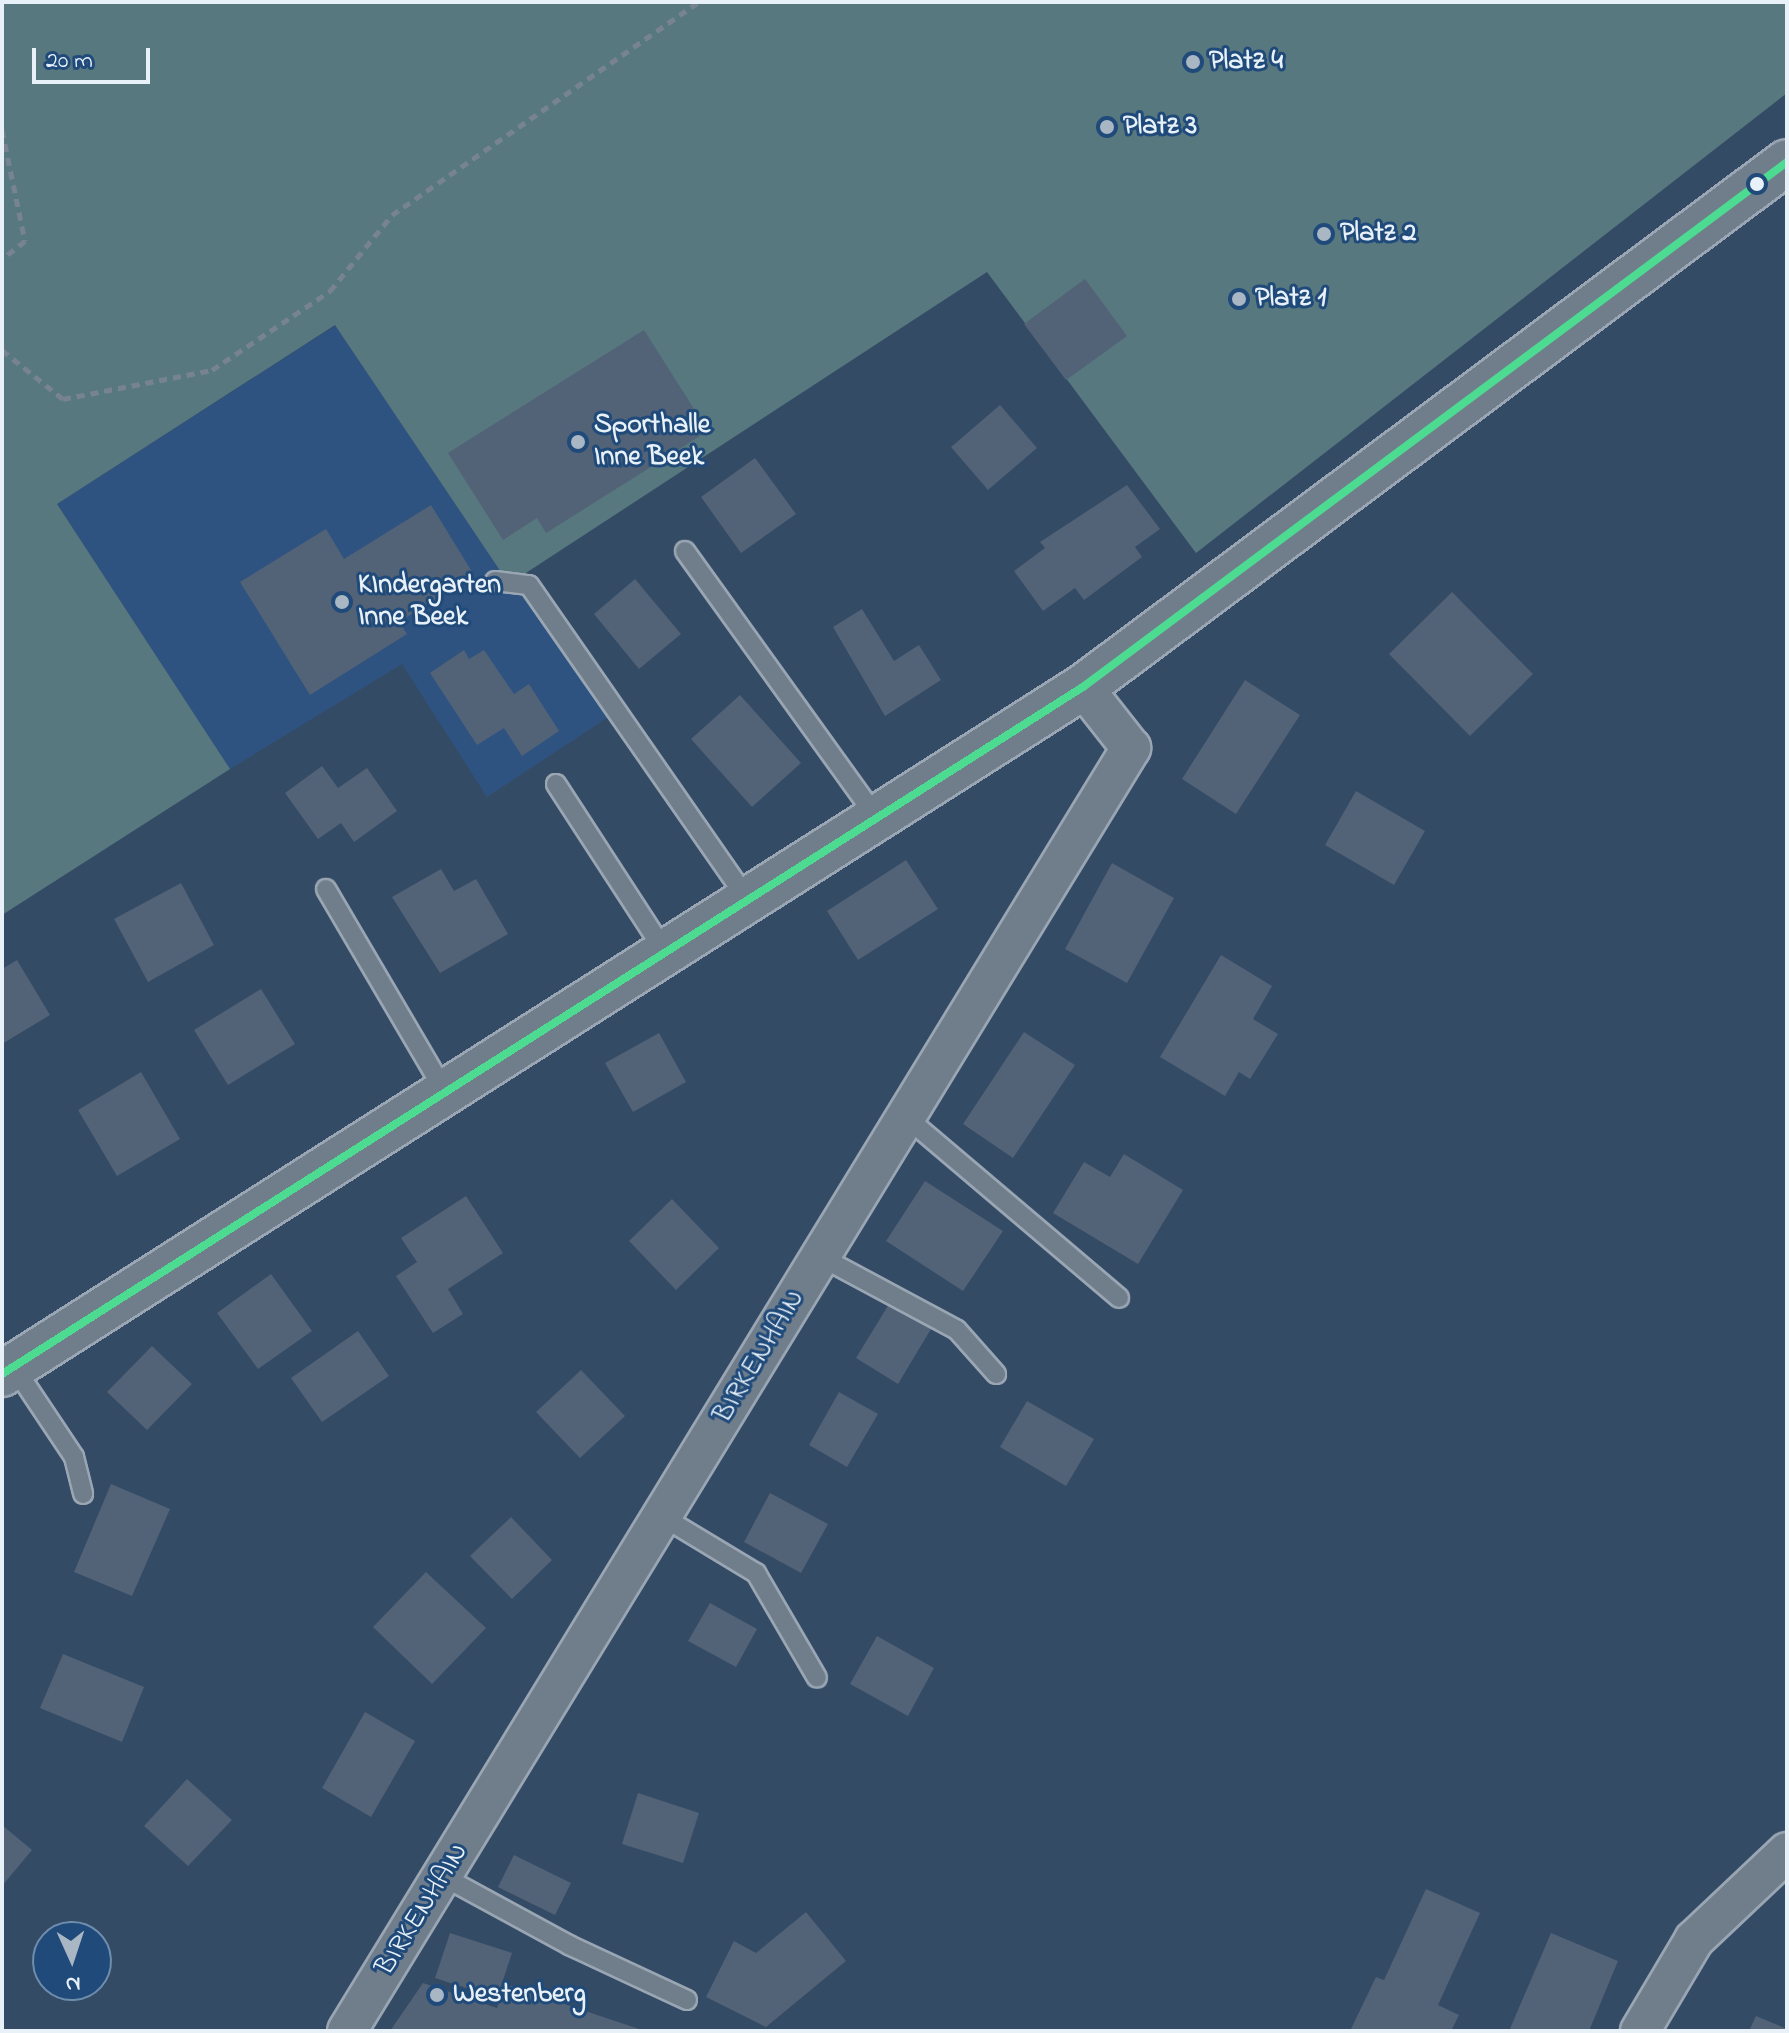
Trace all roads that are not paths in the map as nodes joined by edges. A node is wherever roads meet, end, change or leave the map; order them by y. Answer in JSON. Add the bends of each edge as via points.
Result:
{"nodes":[{"id":1,"x":1787,"y":162,"type":"edge"},
{"id":2,"x":685,"y":551,"type":"dead end"},
{"id":3,"x":495,"y":581,"type":"dead end"},
{"id":4,"x":1083,"y":687,"type":"junction"},
{"id":5,"x":556,"y":784,"type":"dead end"},
{"id":6,"x":879,"y":821,"type":"junction"},
{"id":7,"x":326,"y":889,"type":"dead end"},
{"id":8,"x":750,"y":902,"type":"junction"},
{"id":9,"x":667,"y":955,"type":"junction"},
{"id":10,"x":447,"y":1094,"type":"junction"},
{"id":11,"x":907,"y":1118,"type":"junction"},
{"id":12,"x":821,"y":1257,"type":"junction"},
{"id":13,"x":1119,"y":1298,"type":"dead end"},
{"id":14,"x":8,"y":1370,"type":"edge"},
{"id":15,"x":996,"y":1374,"type":"dead end"},
{"id":16,"x":83,"y":1494,"type":"dead end"},
{"id":17,"x":663,"y":1517,"type":"junction"},
{"id":18,"x":817,"y":1678,"type":"dead end"},
{"id":19,"x":1787,"y":1852,"type":"edge"},
{"id":20,"x":444,"y":1877,"type":"junction"},
{"id":21,"x":687,"y":2000,"type":"dead end"},
{"id":22,"x":347,"y":2031,"type":"edge"},
{"id":23,"x":1640,"y":2031,"type":"edge"}],
"edges":[{"from":1,"to":4,"type":"street"},
{"from":2,"to":6,"type":"lane","via":[[797,714]]},
{"from":3,"to":8,"type":"lane","via":[[529,585]]},
{"from":4,"to":6,"type":"street"},
{"from":4,"to":11,"type":"street","name":"BIRKENHAIN","via":[[1131,748]]},
{"from":5,"to":9,"type":"lane"},
{"from":6,"to":8,"type":"street"},
{"from":7,"to":10,"type":"lane"},
{"from":8,"to":9,"type":"street"},
{"from":9,"to":10,"type":"street"},
{"from":10,"to":14,"type":"street"},
{"from":11,"to":12,"type":"street","name":"BIRKENHAIN"},
{"from":11,"to":13,"type":"lane"},
{"from":12,"to":15,"type":"lane","via":[[957,1330]]},
{"from":12,"to":17,"type":"street","name":"BIRKENHAIN"},
{"from":14,"to":16,"type":"lane","via":[[74,1457]]},
{"from":17,"to":18,"type":"lane","via":[[756,1573]]},
{"from":17,"to":20,"type":"street","name":"BIRKENHAIN"},
{"from":19,"to":23,"type":"street","via":[[1694,1940]]},
{"from":20,"to":21,"type":"lane","via":[[569,1945]]},
{"from":20,"to":22,"type":"street","name":"BIRKENHAIN"}]}
